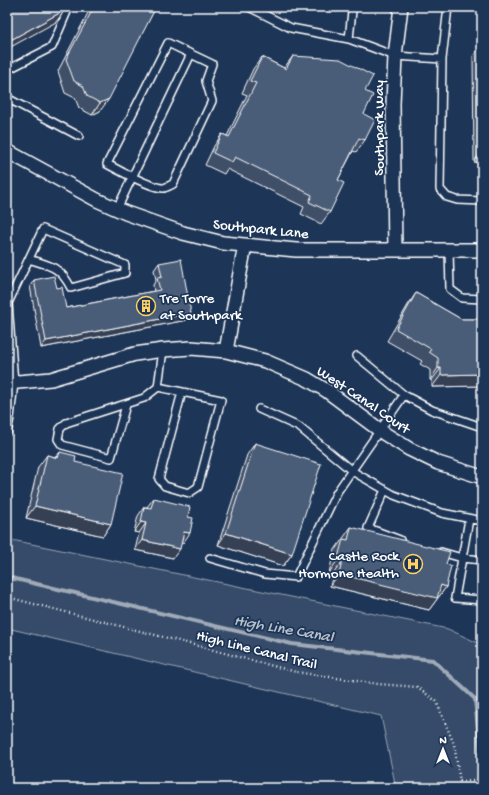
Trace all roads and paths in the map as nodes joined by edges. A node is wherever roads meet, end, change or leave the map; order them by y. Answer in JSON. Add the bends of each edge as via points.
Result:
{"nodes":[{"id":1,"x":69,"y":7,"type":"edge"},
{"id":2,"x":248,"y":7,"type":"edge"},
{"id":3,"x":350,"y":7,"type":"edge"},
{"id":4,"x":401,"y":7,"type":"edge"},
{"id":5,"x":448,"y":7,"type":"edge"},
{"id":6,"x":349,"y":39,"type":"junction"},
{"id":7,"x":191,"y":54,"type":"junction"},
{"id":8,"x":395,"y":56,"type":"junction"},
{"id":9,"x":442,"y":59,"type":"junction"},
{"id":10,"x":7,"y":70,"type":"edge"},
{"id":11,"x":7,"y":98,"type":"edge"},
{"id":12,"x":79,"y":136,"type":"dead end"},
{"id":13,"x":7,"y":151,"type":"edge"},
{"id":14,"x":132,"y":177,"type":"junction"},
{"id":15,"x":482,"y":201,"type":"edge"},
{"id":16,"x":117,"y":209,"type":"junction"},
{"id":17,"x":245,"y":245,"type":"junction"},
{"id":18,"x":395,"y":250,"type":"junction"},
{"id":19,"x":449,"y":250,"type":"junction"},
{"id":20,"x":482,"y":250,"type":"edge"},
{"id":21,"x":29,"y":259,"type":"junction"},
{"id":22,"x":482,"y":299,"type":"edge"},
{"id":23,"x":163,"y":350,"type":"junction"},
{"id":24,"x":226,"y":351,"type":"junction"},
{"id":25,"x":356,"y":356,"type":"dead end"},
{"id":26,"x":10,"y":383,"type":"edge"},
{"id":27,"x":158,"y":387,"type":"junction"},
{"id":28,"x":182,"y":392,"type":"junction"},
{"id":29,"x":404,"y":395,"type":"junction"},
{"id":30,"x":126,"y":405,"type":"junction"},
{"id":31,"x":259,"y":409,"type":"dead end"},
{"id":32,"x":482,"y":427,"type":"edge"},
{"id":33,"x":380,"y":431,"type":"junction"},
{"id":34,"x":7,"y":432,"type":"edge"},
{"id":35,"x":352,"y":471,"type":"junction"},
{"id":36,"x":482,"y":477,"type":"edge"},
{"id":37,"x":385,"y":490,"type":"junction"},
{"id":38,"x":468,"y":519,"type":"junction"},
{"id":39,"x":482,"y":521,"type":"edge"},
{"id":40,"x":410,"y":544,"type":"edge"},
{"id":41,"x":436,"y":551,"type":"edge"},
{"id":42,"x":210,"y":558,"type":"dead end"},
{"id":43,"x":462,"y":558,"type":"junction"},
{"id":44,"x":482,"y":560,"type":"edge"},
{"id":45,"x":7,"y":598,"type":"edge"},
{"id":46,"x":482,"y":600,"type":"edge"},
{"id":47,"x":460,"y":781,"type":"junction"},
{"id":48,"x":482,"y":781,"type":"edge"},
{"id":49,"x":461,"y":788,"type":"edge"}],
"edges":[{"from":1,"to":10,"type":"lane","via":[[52,47]]},
{"from":2,"to":6,"type":"lane","via":[[291,28]]},
{"from":3,"to":6,"type":"lane","via":[[352,11]]},
{"from":4,"to":8,"type":"street","name":"Southpark Way"},
{"from":5,"to":9,"type":"lane"},
{"from":6,"to":8,"type":"lane"},
{"from":7,"to":14,"type":"lane"},
{"from":7,"to":14,"type":"lane","via":[[168,43],[108,164]]},
{"from":7,"to":14,"type":"lane","via":[[212,64],[206,81],[212,101],[173,184],[164,188]]},
{"from":8,"to":9,"type":"lane"},
{"from":8,"to":18,"type":"street","name":"Southpark Way"},
{"from":9,"to":15,"type":"lane","via":[[440,190],[447,197],[457,200]]},
{"from":11,"to":12,"type":"lane"},
{"from":13,"to":16,"type":"street","name":"Southpark Lane"},
{"from":14,"to":16,"type":"lane"},
{"from":16,"to":17,"type":"street","name":"Southpark Lane","via":[[183,233],[223,243]]},
{"from":17,"to":18,"type":"street","name":"Southpark Lane","via":[[296,250]]},
{"from":17,"to":24,"type":"street"},
{"from":18,"to":19,"type":"street","name":"Southpark Lane"},
{"from":19,"to":20,"type":"street","name":"Southpark Lane"},
{"from":19,"to":22,"type":"lane","via":[[450,289],[462,298]]},
{"from":21,"to":21,"type":"lane","via":[[43,229],[125,265],[125,273],[71,288],[57,269]]},
{"from":21,"to":26,"type":"lane","via":[[8,303]]},
{"from":23,"to":24,"type":"street","name":"West Canal Court","via":[[191,348]]},
{"from":23,"to":26,"type":"street","name":"West Canal Court","via":[[135,354],[51,379]]},
{"from":23,"to":27,"type":"lane"},
{"from":24,"to":33,"type":"street","name":"West Canal Court","via":[[265,361],[307,379]]},
{"from":25,"to":29,"type":"lane"},
{"from":26,"to":34,"type":"lane","via":[[10,418]]},
{"from":27,"to":28,"type":"lane"},
{"from":27,"to":30,"type":"lane","via":[[144,398]]},
{"from":28,"to":28,"type":"lane","via":[[221,400],[198,487],[189,493],[165,486],[159,479]]},
{"from":29,"to":32,"type":"lane","via":[[432,410]]},
{"from":29,"to":33,"type":"lane"},
{"from":30,"to":30,"type":"lane","via":[[66,423],[60,429],[58,439],[62,445],[111,458]]},
{"from":31,"to":35,"type":"lane","via":[[299,427]]},
{"from":33,"to":35,"type":"lane"},
{"from":33,"to":36,"type":"street","name":"West Canal Court","via":[[438,463]]},
{"from":35,"to":37,"type":"lane"},
{"from":35,"to":42,"type":"lane","via":[[337,492],[296,577],[265,574]]},
{"from":37,"to":38,"type":"lane","via":[[442,513]]},
{"from":37,"to":40,"type":"lane","via":[[368,528]]},
{"from":38,"to":39,"type":"lane"},
{"from":38,"to":43,"type":"lane"},
{"from":41,"to":43,"type":"lane"},
{"from":43,"to":44,"type":"lane"},
{"from":43,"to":46,"type":"lane","via":[[455,598]]},
{"from":45,"to":47,"type":"path","name":"High Line Canal Trail","via":[[296,672],[417,687],[436,701],[454,744]]},
{"from":47,"to":48,"type":"path"},
{"from":47,"to":49,"type":"path","name":"High Line Canal Trail"}]}
